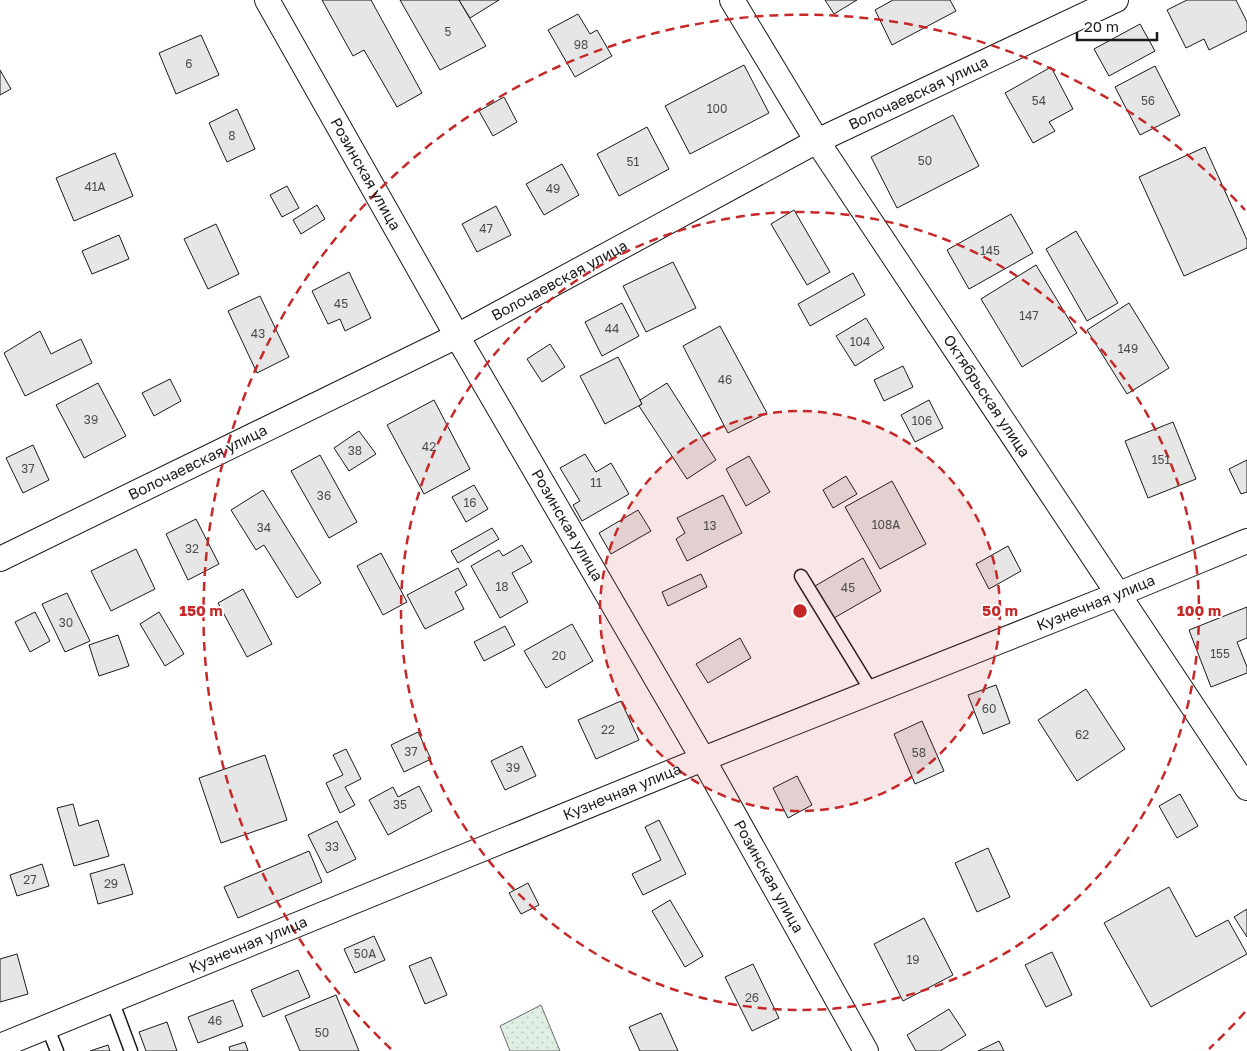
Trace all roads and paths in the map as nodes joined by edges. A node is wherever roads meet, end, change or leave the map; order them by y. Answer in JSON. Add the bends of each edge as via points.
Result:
{"nodes":[{"id":1,"x":267,"y":0,"type":"edge"},
{"id":2,"x":732,"y":0,"type":"edge"},
{"id":3,"x":1116,"y":0,"type":"edge"},
{"id":4,"x":817,"y":141,"type":"junction"},
{"id":5,"x":457,"y":336,"type":"junction"},
{"id":6,"x":1247,"y":541,"type":"edge"},
{"id":7,"x":0,"y":558,"type":"edge"},
{"id":8,"x":801,"y":576,"type":"dead end"},
{"id":9,"x":1119,"y":594,"type":"junction"},
{"id":10,"x":872,"y":692,"type":"junction"},
{"id":11,"x":703,"y":759,"type":"junction"},
{"id":12,"x":1247,"y":788,"type":"edge"},
{"id":13,"x":112,"y":1000,"type":"junction"},
{"id":14,"x":48,"y":1026,"type":"junction"},
{"id":15,"x":0,"y":1046,"type":"edge"},
{"id":16,"x":57,"y":1051,"type":"edge"},
{"id":17,"x":131,"y":1051,"type":"edge"},
{"id":18,"x":866,"y":1051,"type":"edge"}],
"edges":[{"from":1,"to":5,"type":"street","name":"Розинская улица"},
{"from":2,"to":4,"type":"street","name":"Октябрьская улица"},
{"from":3,"to":4,"type":"street","name":"Волочаевская улица"},
{"from":4,"to":5,"type":"street","name":"Волочаевская улица"},
{"from":4,"to":9,"type":"street","name":"Октябрьская улица"},
{"from":5,"to":7,"type":"street","name":"Волочаевская улица"},
{"from":5,"to":11,"type":"street","name":"Розинская улица"},
{"from":6,"to":9,"type":"street","name":"Кузнечная улица"},
{"from":8,"to":10,"type":"lane"},
{"from":9,"to":10,"type":"street","name":"Кузнечная улица"},
{"from":9,"to":12,"type":"street","name":"Октябрьская улица"},
{"from":10,"to":11,"type":"street","name":"Кузнечная улица"},
{"from":11,"to":13,"type":"street","name":"Кузнечная улица"},
{"from":11,"to":18,"type":"street","name":"Розинская улица"},
{"from":13,"to":14,"type":"street","name":"Кузнечная улица"},
{"from":13,"to":17,"type":"lane"},
{"from":14,"to":15,"type":"street","name":"Кузнечная улица"},
{"from":14,"to":16,"type":"lane"}]}
